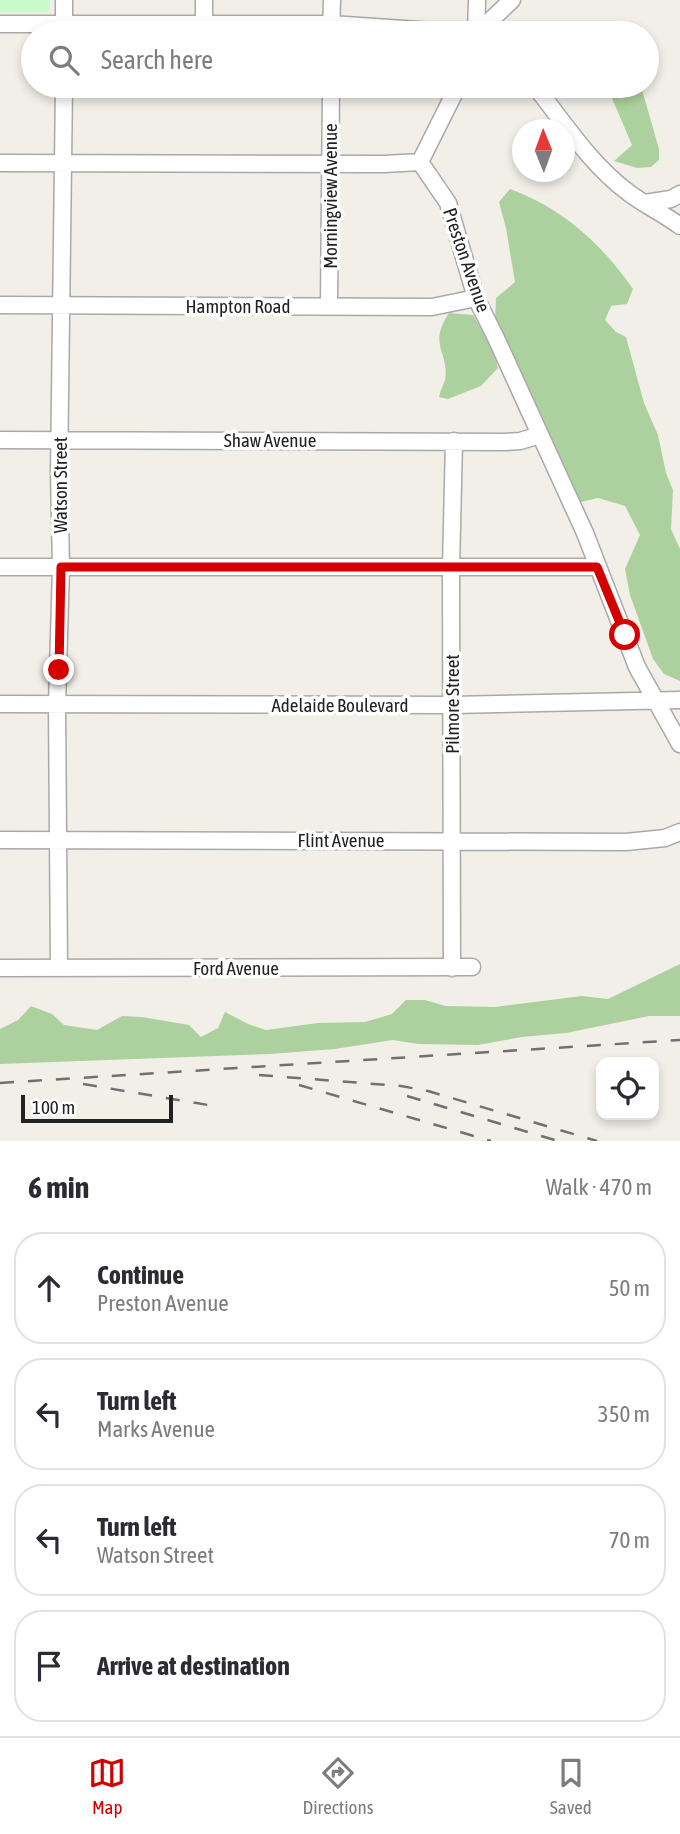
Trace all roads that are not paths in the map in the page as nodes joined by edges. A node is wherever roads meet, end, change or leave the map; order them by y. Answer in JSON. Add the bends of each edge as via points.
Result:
{"nodes":[{"id":1,"x":64,"y":0,"type":"edge"},
{"id":2,"x":204,"y":0,"type":"edge"},
{"id":3,"x":332,"y":0,"type":"edge"},
{"id":4,"x":477,"y":0,"type":"edge"},
{"id":5,"x":512,"y":0,"type":"edge"},
{"id":6,"x":64,"y":21,"type":"edge"},
{"id":7,"x":204,"y":21,"type":"edge"},
{"id":8,"x":331,"y":21,"type":"edge"},
{"id":9,"x":477,"y":21,"type":"edge"},
{"id":10,"x":490,"y":21,"type":"edge"},
{"id":11,"x":0,"y":24,"type":"edge"},
{"id":12,"x":21,"y":26,"type":"edge"},
{"id":13,"x":64,"y":98,"type":"edge"},
{"id":14,"x":331,"y":98,"type":"edge"},
{"id":15,"x":452,"y":98,"type":"edge"},
{"id":16,"x":544,"y":98,"type":"edge"},
{"id":17,"x":420,"y":162,"type":"junction"},
{"id":18,"x":0,"y":163,"type":"edge"},
{"id":19,"x":62,"y":163,"type":"junction"},
{"id":20,"x":330,"y":164,"type":"junction"},
{"id":21,"x":680,"y":194,"type":"edge"},
{"id":22,"x":645,"y":203,"type":"junction"},
{"id":23,"x":680,"y":226,"type":"edge"},
{"id":24,"x":476,"y":298,"type":"junction"},
{"id":25,"x":0,"y":305,"type":"edge"},
{"id":26,"x":62,"y":305,"type":"junction"},
{"id":27,"x":329,"y":306,"type":"junction"},
{"id":28,"x":540,"y":435,"type":"junction"},
{"id":29,"x":0,"y":440,"type":"edge"},
{"id":30,"x":60,"y":440,"type":"junction"},
{"id":31,"x":454,"y":440,"type":"junction"},
{"id":32,"x":0,"y":567,"type":"edge"},
{"id":33,"x":61,"y":567,"type":"junction"},
{"id":34,"x":597,"y":567,"type":"junction"},
{"id":35,"x":451,"y":568,"type":"junction"},
{"id":36,"x":680,"y":700,"type":"edge"},
{"id":37,"x":656,"y":702,"type":"junction"},
{"id":38,"x":0,"y":704,"type":"edge"},
{"id":39,"x":57,"y":704,"type":"junction"},
{"id":40,"x":452,"y":705,"type":"junction"},
{"id":41,"x":680,"y":744,"type":"edge"},
{"id":42,"x":680,"y":832,"type":"edge"},
{"id":43,"x":0,"y":840,"type":"edge"},
{"id":44,"x":59,"y":840,"type":"junction"},
{"id":45,"x":452,"y":841,"type":"junction"},
{"id":46,"x":472,"y":967,"type":"dead end"},
{"id":47,"x":0,"y":968,"type":"edge"},
{"id":48,"x":59,"y":968,"type":"junction"},
{"id":49,"x":452,"y":968,"type":"junction"}],
"edges":[{"from":1,"to":6,"type":"street"},
{"from":2,"to":7,"type":"street"},
{"from":3,"to":8,"type":"street"},
{"from":4,"to":9,"type":"street"},
{"from":5,"to":10,"type":"street"},
{"from":11,"to":12,"type":"street"},
{"from":13,"to":19,"type":"street","name":"Watson Street"},
{"from":14,"to":20,"type":"street","name":"Morningview Avenue"},
{"from":15,"to":17,"type":"street"},
{"from":16,"to":22,"type":"street","via":[[589,156]]},
{"from":17,"to":20,"type":"street"},
{"from":17,"to":24,"type":"street","name":"Preston Avenue","via":[[448,203]]},
{"from":18,"to":19,"type":"street"},
{"from":19,"to":20,"type":"street"},
{"from":19,"to":26,"type":"street","name":"Watson Street"},
{"from":20,"to":27,"type":"street","name":"Morningview Avenue"},
{"from":21,"to":22,"type":"street"},
{"from":22,"to":23,"type":"street"},
{"from":24,"to":27,"type":"street","name":"Hampton Road","via":[[432,307]]},
{"from":24,"to":28,"type":"street","name":"Preston Avenue"},
{"from":25,"to":26,"type":"street","name":"Hampton Road"},
{"from":26,"to":27,"type":"street","name":"Hampton Road"},
{"from":26,"to":30,"type":"street","name":"Watson Street"},
{"from":28,"to":31,"type":"street","name":"Shaw Avenue","via":[[505,442]]},
{"from":28,"to":34,"type":"street","name":"Preston Avenue"},
{"from":29,"to":30,"type":"street","name":"Shaw Avenue"},
{"from":30,"to":31,"type":"street","name":"Shaw Avenue"},
{"from":30,"to":33,"type":"street","name":"Watson Street"},
{"from":31,"to":35,"type":"street","name":"Pilmore Street"},
{"from":32,"to":33,"type":"street"},
{"from":33,"to":35,"type":"street"},
{"from":33,"to":39,"type":"street","name":"Watson Street"},
{"from":34,"to":35,"type":"street"},
{"from":34,"to":37,"type":"street","name":"Preston Avenue"},
{"from":35,"to":40,"type":"street","name":"Pilmore Street"},
{"from":36,"to":37,"type":"street","name":"Adelaide Boulevard"},
{"from":37,"to":40,"type":"street","name":"Adelaide Boulevard"},
{"from":37,"to":41,"type":"street","name":"Preston Avenue"},
{"from":38,"to":39,"type":"street","name":"Adelaide Boulevard"},
{"from":39,"to":40,"type":"street","name":"Adelaide Boulevard"},
{"from":39,"to":44,"type":"street","name":"Watson Street"},
{"from":40,"to":45,"type":"street","name":"Pilmore Street"},
{"from":42,"to":45,"type":"street","name":"Flint Avenue","via":[[626,842]]},
{"from":43,"to":44,"type":"street","name":"Flint Avenue"},
{"from":44,"to":45,"type":"street","name":"Flint Avenue"},
{"from":44,"to":48,"type":"street","name":"Watson Street"},
{"from":45,"to":49,"type":"street","name":"Pilmore Street"},
{"from":46,"to":49,"type":"street","name":"Ford Avenue"},
{"from":47,"to":48,"type":"street","name":"Ford Avenue"},
{"from":48,"to":49,"type":"street","name":"Ford Avenue"}]}
